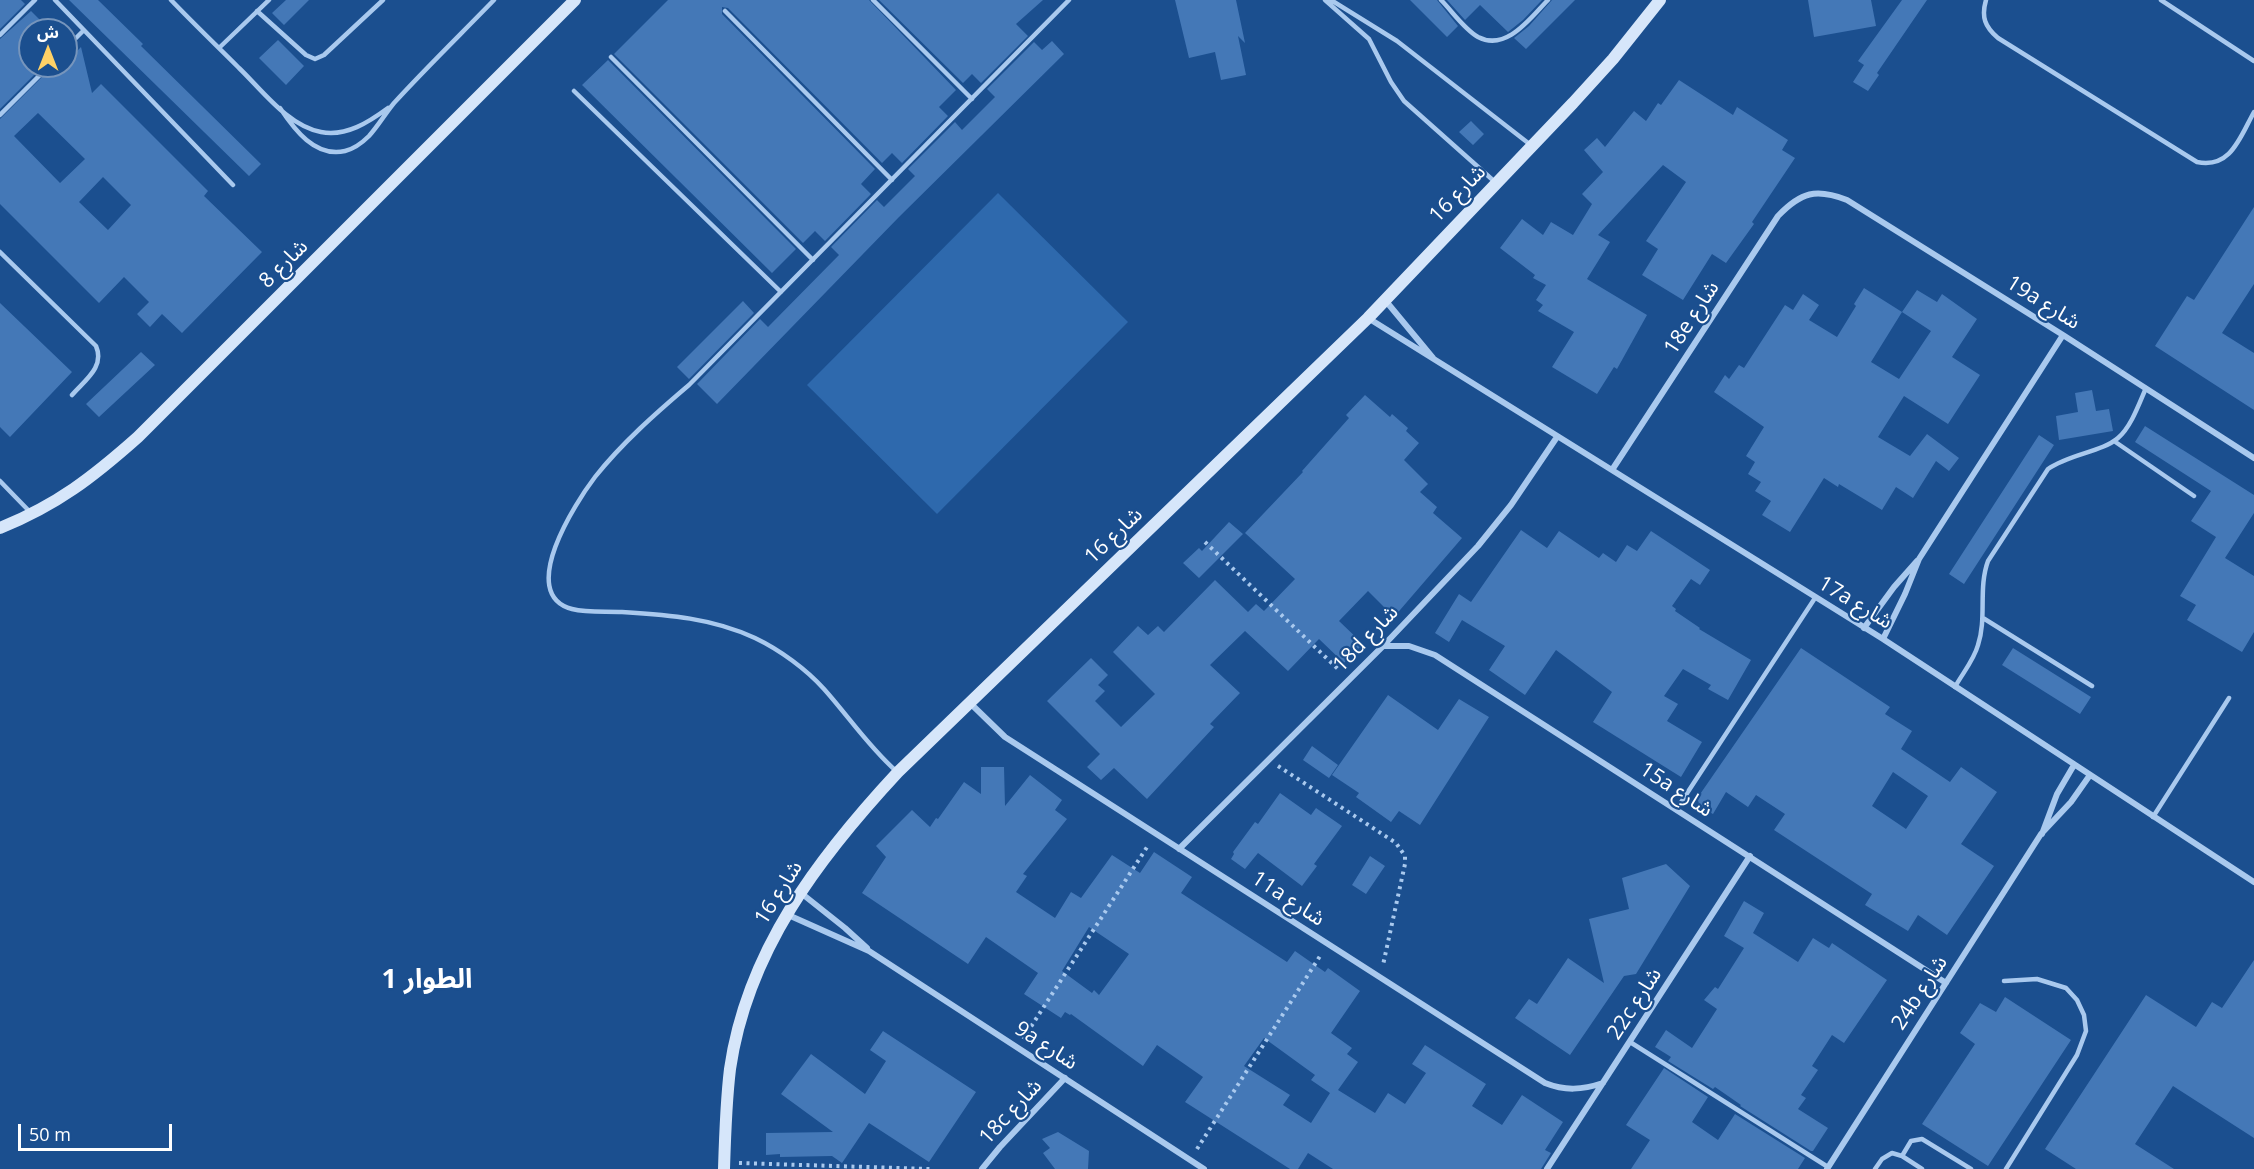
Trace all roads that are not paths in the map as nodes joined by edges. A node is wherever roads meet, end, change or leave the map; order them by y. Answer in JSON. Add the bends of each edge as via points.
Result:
{"nodes":[{"id":1,"x":35,"y":0,"type":"edge"},
{"id":2,"x":55,"y":0,"type":"edge"},
{"id":3,"x":171,"y":0,"type":"edge"},
{"id":4,"x":269,"y":0,"type":"edge"},
{"id":5,"x":383,"y":0,"type":"edge"},
{"id":6,"x":494,"y":0,"type":"edge"},
{"id":7,"x":575,"y":0,"type":"edge"},
{"id":8,"x":873,"y":0,"type":"edge"},
{"id":9,"x":1069,"y":0,"type":"edge"},
{"id":10,"x":1325,"y":0,"type":"edge"},
{"id":11,"x":1331,"y":0,"type":"edge"},
{"id":12,"x":1441,"y":0,"type":"edge"},
{"id":13,"x":1548,"y":0,"type":"edge"},
{"id":14,"x":1660,"y":0,"type":"edge"},
{"id":15,"x":1986,"y":0,"type":"edge"},
{"id":16,"x":2161,"y":0,"type":"edge"},
{"id":17,"x":257,"y":11,"type":"junction"},
{"id":18,"x":725,"y":11,"type":"dead end"},
{"id":19,"x":84,"y":30,"type":"junction"},
{"id":20,"x":0,"y":35,"type":"edge"},
{"id":21,"x":78,"y":36,"type":"edge"},
{"id":22,"x":219,"y":48,"type":"junction"},
{"id":23,"x":611,"y":57,"type":"dead end"},
{"id":24,"x":2254,"y":61,"type":"edge"},
{"id":25,"x":37,"y":78,"type":"edge"},
{"id":26,"x":574,"y":91,"type":"dead end"},
{"id":27,"x":972,"y":99,"type":"junction"},
{"id":28,"x":393,"y":105,"type":"junction"},
{"id":29,"x":280,"y":108,"type":"junction"},
{"id":30,"x":2254,"y":112,"type":"edge"},
{"id":31,"x":0,"y":115,"type":"edge"},
{"id":32,"x":1532,"y":146,"type":"junction"},
{"id":33,"x":892,"y":180,"type":"junction"},
{"id":34,"x":1496,"y":182,"type":"junction"},
{"id":35,"x":233,"y":185,"type":"dead end"},
{"id":36,"x":1809,"y":194,"type":"joint"},
{"id":37,"x":0,"y":252,"type":"edge"},
{"id":38,"x":813,"y":260,"type":"junction"},
{"id":39,"x":781,"y":292,"type":"junction"},
{"id":40,"x":1385,"y":300,"type":"junction"},
{"id":41,"x":1368,"y":318,"type":"junction"},
{"id":42,"x":2063,"y":335,"type":"junction"},
{"id":43,"x":1434,"y":358,"type":"junction"},
{"id":44,"x":2146,"y":388,"type":"junction"},
{"id":45,"x":72,"y":394,"type":"dead end"},
{"id":46,"x":1557,"y":437,"type":"junction"},
{"id":47,"x":2114,"y":441,"type":"junction"},
{"id":48,"x":2254,"y":458,"type":"edge"},
{"id":49,"x":1612,"y":470,"type":"junction"},
{"id":50,"x":0,"y":482,"type":"edge"},
{"id":51,"x":2194,"y":496,"type":"dead end"},
{"id":52,"x":33,"y":515,"type":"junction"},
{"id":53,"x":0,"y":528,"type":"edge"},
{"id":54,"x":1920,"y":559,"type":"junction"},
{"id":55,"x":1815,"y":598,"type":"junction"},
{"id":56,"x":1983,"y":618,"type":"junction"},
{"id":57,"x":1864,"y":628,"type":"junction"},
{"id":58,"x":1883,"y":639,"type":"junction"},
{"id":59,"x":1383,"y":646,"type":"junction"},
{"id":60,"x":2092,"y":686,"type":"dead end"},
{"id":61,"x":1955,"y":687,"type":"junction"},
{"id":62,"x":2229,"y":698,"type":"dead end"},
{"id":63,"x":969,"y":702,"type":"junction"},
{"id":64,"x":2074,"y":765,"type":"junction"},
{"id":65,"x":898,"y":772,"type":"junction"},
{"id":66,"x":2090,"y":776,"type":"junction"},
{"id":67,"x":1676,"y":810,"type":"junction"},
{"id":68,"x":2153,"y":817,"type":"junction"},
{"id":69,"x":2041,"y":834,"type":"junction"},
{"id":70,"x":1179,"y":849,"type":"junction"},
{"id":71,"x":1750,"y":856,"type":"junction"},
{"id":72,"x":2254,"y":882,"type":"edge"},
{"id":73,"x":800,"y":892,"type":"junction"},
{"id":74,"x":786,"y":914,"type":"junction"},
{"id":75,"x":869,"y":951,"type":"junction"},
{"id":76,"x":2004,"y":981,"type":"dead end"},
{"id":77,"x":1946,"y":983,"type":"junction"},
{"id":78,"x":1630,"y":1042,"type":"junction"},
{"id":79,"x":1065,"y":1078,"type":"junction"},
{"id":80,"x":1603,"y":1083,"type":"junction"},
{"id":81,"x":1902,"y":1156,"type":"junction"},
{"id":82,"x":724,"y":1166,"type":"edge"},
{"id":83,"x":1827,"y":1168,"type":"edge"},
{"id":84,"x":982,"y":1169,"type":"edge"},
{"id":85,"x":1204,"y":1169,"type":"edge"},
{"id":86,"x":1547,"y":1169,"type":"edge"},
{"id":87,"x":1875,"y":1169,"type":"edge"},
{"id":88,"x":1922,"y":1169,"type":"edge"},
{"id":89,"x":1971,"y":1169,"type":"edge"},
{"id":90,"x":2006,"y":1169,"type":"edge"}],
"edges":[{"from":1,"to":20,"type":"lane"},
{"from":2,"to":19,"type":"lane"},
{"from":3,"to":22,"type":"lane"},
{"from":4,"to":17,"type":"lane"},
{"from":5,"to":17,"type":"lane","via":[[315,59]]},
{"from":6,"to":28,"type":"lane"},
{"from":7,"to":52,"type":"street","name":"شارع 8","via":[[138,437],[86,482]]},
{"from":8,"to":27,"type":"lane"},
{"from":9,"to":27,"type":"lane"},
{"from":10,"to":34,"type":"lane","via":[[1368,39],[1404,101]]},
{"from":11,"to":32,"type":"lane","via":[[1397,41]]},
{"from":12,"to":13,"type":"lane","via":[[1478,37],[1490,41],[1503,40],[1515,33]]},
{"from":14,"to":32,"type":"street","name":"شارع 16","via":[[1613,59]]},
{"from":15,"to":30,"type":"lane","via":[[1983,17],[1998,38],[2197,162],[2208,164],[2228,157]]},
{"from":16,"to":24,"type":"lane"},
{"from":17,"to":22,"type":"lane"},
{"from":18,"to":33,"type":"lane"},
{"from":19,"to":21,"type":"lane"},
{"from":19,"to":35,"type":"lane"},
{"from":22,"to":29,"type":"lane"},
{"from":23,"to":38,"type":"lane"},
{"from":25,"to":31,"type":"lane"},
{"from":26,"to":39,"type":"lane"},
{"from":27,"to":33,"type":"lane"},
{"from":28,"to":29,"type":"lane","via":[[357,127],[333,133],[307,127]]},
{"from":28,"to":29,"type":"lane","via":[[368,137],[345,151],[315,147],[293,127]]},
{"from":32,"to":34,"type":"street","name":"شارع 16"},
{"from":33,"to":38,"type":"lane"},
{"from":34,"to":40,"type":"street","name":"شارع 16"},
{"from":36,"to":42,"type":"street","name":"19a شارع","via":[[1829,193],[1847,200]]},
{"from":36,"to":49,"type":"street","name":"18e شارع","via":[[1791,202],[1778,216]]},
{"from":37,"to":45,"type":"lane","via":[[96,346],[99,362]]},
{"from":38,"to":39,"type":"lane"},
{"from":39,"to":65,"type":"lane","via":[[595,478],[552,555],[548,585],[556,598],[570,608],[705,620],[756,639],[822,687],[872,748]]},
{"from":40,"to":41,"type":"street","name":"شارع 16"},
{"from":40,"to":43,"type":"street","name":"17a شارع"},
{"from":41,"to":43,"type":"street","name":"17a شارع"},
{"from":41,"to":63,"type":"street","name":"شارع 16"},
{"from":42,"to":44,"type":"street","name":"19a شارع"},
{"from":42,"to":54,"type":"street"},
{"from":43,"to":46,"type":"street","name":"17a شارع"},
{"from":44,"to":47,"type":"lane"},
{"from":44,"to":48,"type":"street","name":"19a شارع"},
{"from":46,"to":49,"type":"street","name":"17a شارع"},
{"from":46,"to":59,"type":"street","name":"18d شارع","via":[[1488,535]]},
{"from":47,"to":51,"type":"lane"},
{"from":47,"to":56,"type":"lane","via":[[2048,469],[1988,561],[1982,585]]},
{"from":49,"to":55,"type":"street","name":"17a شارع"},
{"from":50,"to":52,"type":"lane"},
{"from":52,"to":53,"type":"street","name":"شارع 8"},
{"from":54,"to":57,"type":"street"},
{"from":54,"to":58,"type":"street"},
{"from":55,"to":57,"type":"street","name":"17a شارع"},
{"from":55,"to":67,"type":"lane"},
{"from":56,"to":60,"type":"lane"},
{"from":56,"to":61,"type":"lane","via":[[1978,647]]},
{"from":57,"to":58,"type":"street","name":"17a شارع"},
{"from":58,"to":61,"type":"street","name":"17a شارع"},
{"from":59,"to":67,"type":"street","name":"15a شارع","via":[[1409,646],[1435,655]]},
{"from":59,"to":70,"type":"street","name":"18d شارع"},
{"from":61,"to":64,"type":"street","name":"17a شارع"},
{"from":62,"to":68,"type":"lane"},
{"from":63,"to":65,"type":"street","name":"شارع 16"},
{"from":63,"to":70,"type":"street","name":"11a شارع","via":[[1005,737]]},
{"from":64,"to":66,"type":"street","name":"17a شارع"},
{"from":64,"to":69,"type":"street","name":"24b شارع"},
{"from":65,"to":73,"type":"street","name":"شارع 16","via":[[861,812]]},
{"from":66,"to":68,"type":"street","name":"17a شارع"},
{"from":66,"to":69,"type":"street","name":"24b شارع"},
{"from":67,"to":71,"type":"street","name":"15a شارع"},
{"from":68,"to":72,"type":"street","name":"17a شارع"},
{"from":69,"to":77,"type":"street","name":"24b شارع"},
{"from":70,"to":80,"type":"street","name":"11a شارع","via":[[1545,1083],[1556,1088],[1580,1089]]},
{"from":71,"to":77,"type":"street","name":"15a شارع"},
{"from":71,"to":78,"type":"street","name":"22c شارع"},
{"from":73,"to":74,"type":"street","name":"شارع 16"},
{"from":73,"to":75,"type":"street","name":"9a شارع"},
{"from":74,"to":75,"type":"street","name":"9a شارع"},
{"from":74,"to":82,"type":"street","name":"شارع 16","via":[[754,978],[738,1028],[729,1078]]},
{"from":75,"to":79,"type":"street","name":"9a شارع"},
{"from":76,"to":90,"type":"lane","via":[[2037,979],[2066,988],[2084,1015],[2086,1031],[2077,1055]]},
{"from":77,"to":83,"type":"street","name":"24b شارع"},
{"from":78,"to":80,"type":"street","name":"22c شارع"},
{"from":78,"to":83,"type":"lane"},
{"from":79,"to":84,"type":"street","name":"18c شارع"},
{"from":79,"to":85,"type":"street","name":"9a شارع"},
{"from":80,"to":86,"type":"street","name":"22c شارع"},
{"from":81,"to":87,"type":"lane","via":[[1886,1155]]},
{"from":81,"to":88,"type":"lane"},
{"from":81,"to":89,"type":"lane","via":[[1911,1141],[1922,1139]]}]}
